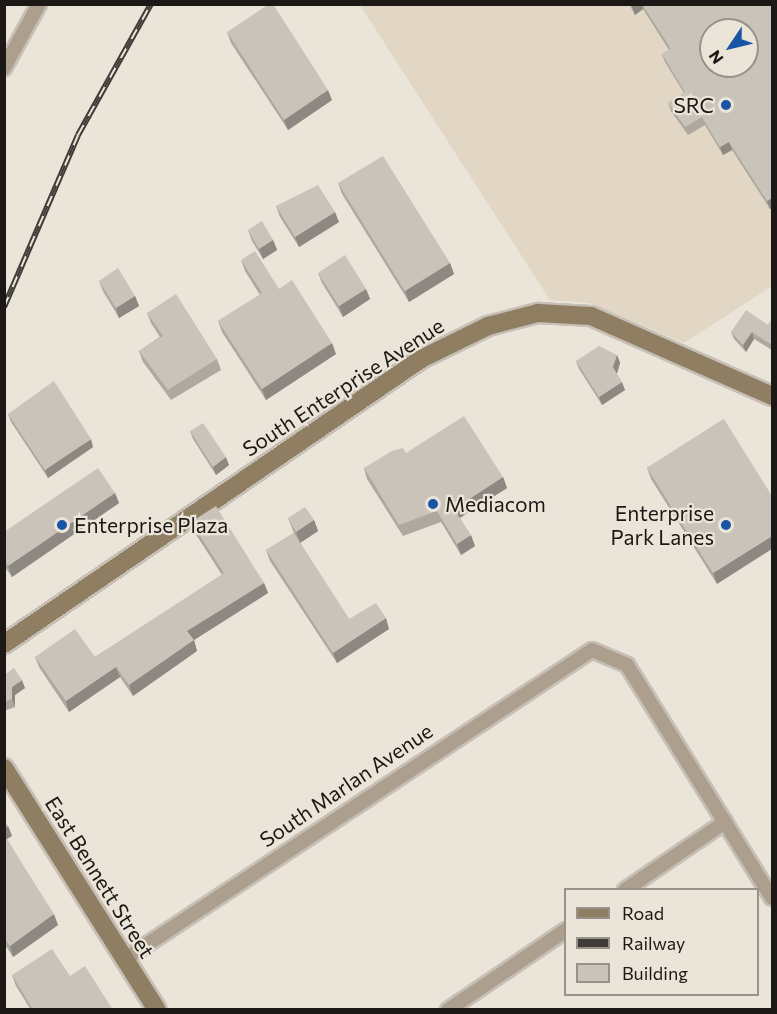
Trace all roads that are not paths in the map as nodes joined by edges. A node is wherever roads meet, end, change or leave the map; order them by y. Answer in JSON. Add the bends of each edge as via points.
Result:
{"nodes":[{"id":1,"x":39,"y":4,"type":"edge"},
{"id":2,"x":4,"y":68,"type":"edge"},
{"id":3,"x":772,"y":396,"type":"edge"},
{"id":4,"x":4,"y":644,"type":"edge"},
{"id":5,"x":4,"y":768,"type":"edge"},
{"id":6,"x":725,"y":822,"type":"junction"},
{"id":7,"x":628,"y":888,"type":"edge"},
{"id":8,"x":772,"y":898,"type":"edge"},
{"id":9,"x":564,"y":931,"type":"edge"},
{"id":10,"x":125,"y":959,"type":"junction"},
{"id":11,"x":156,"y":1010,"type":"edge"},
{"id":12,"x":448,"y":1010,"type":"edge"}],
"edges":[{"from":1,"to":2,"type":"street"},
{"from":3,"to":4,"type":"street","name":"South Enterprise Avenue","via":[[591,316],[538,313],[488,326],[420,359]]},
{"from":5,"to":10,"type":"street","name":"East Bennett Street"},
{"from":6,"to":7,"type":"street"},
{"from":6,"to":8,"type":"street"},
{"from":6,"to":10,"type":"street","name":"South Marlan Avenue","via":[[627,665],[592,650]]},
{"from":9,"to":12,"type":"street"},
{"from":10,"to":11,"type":"street","name":"East Bennett Street"}]}
